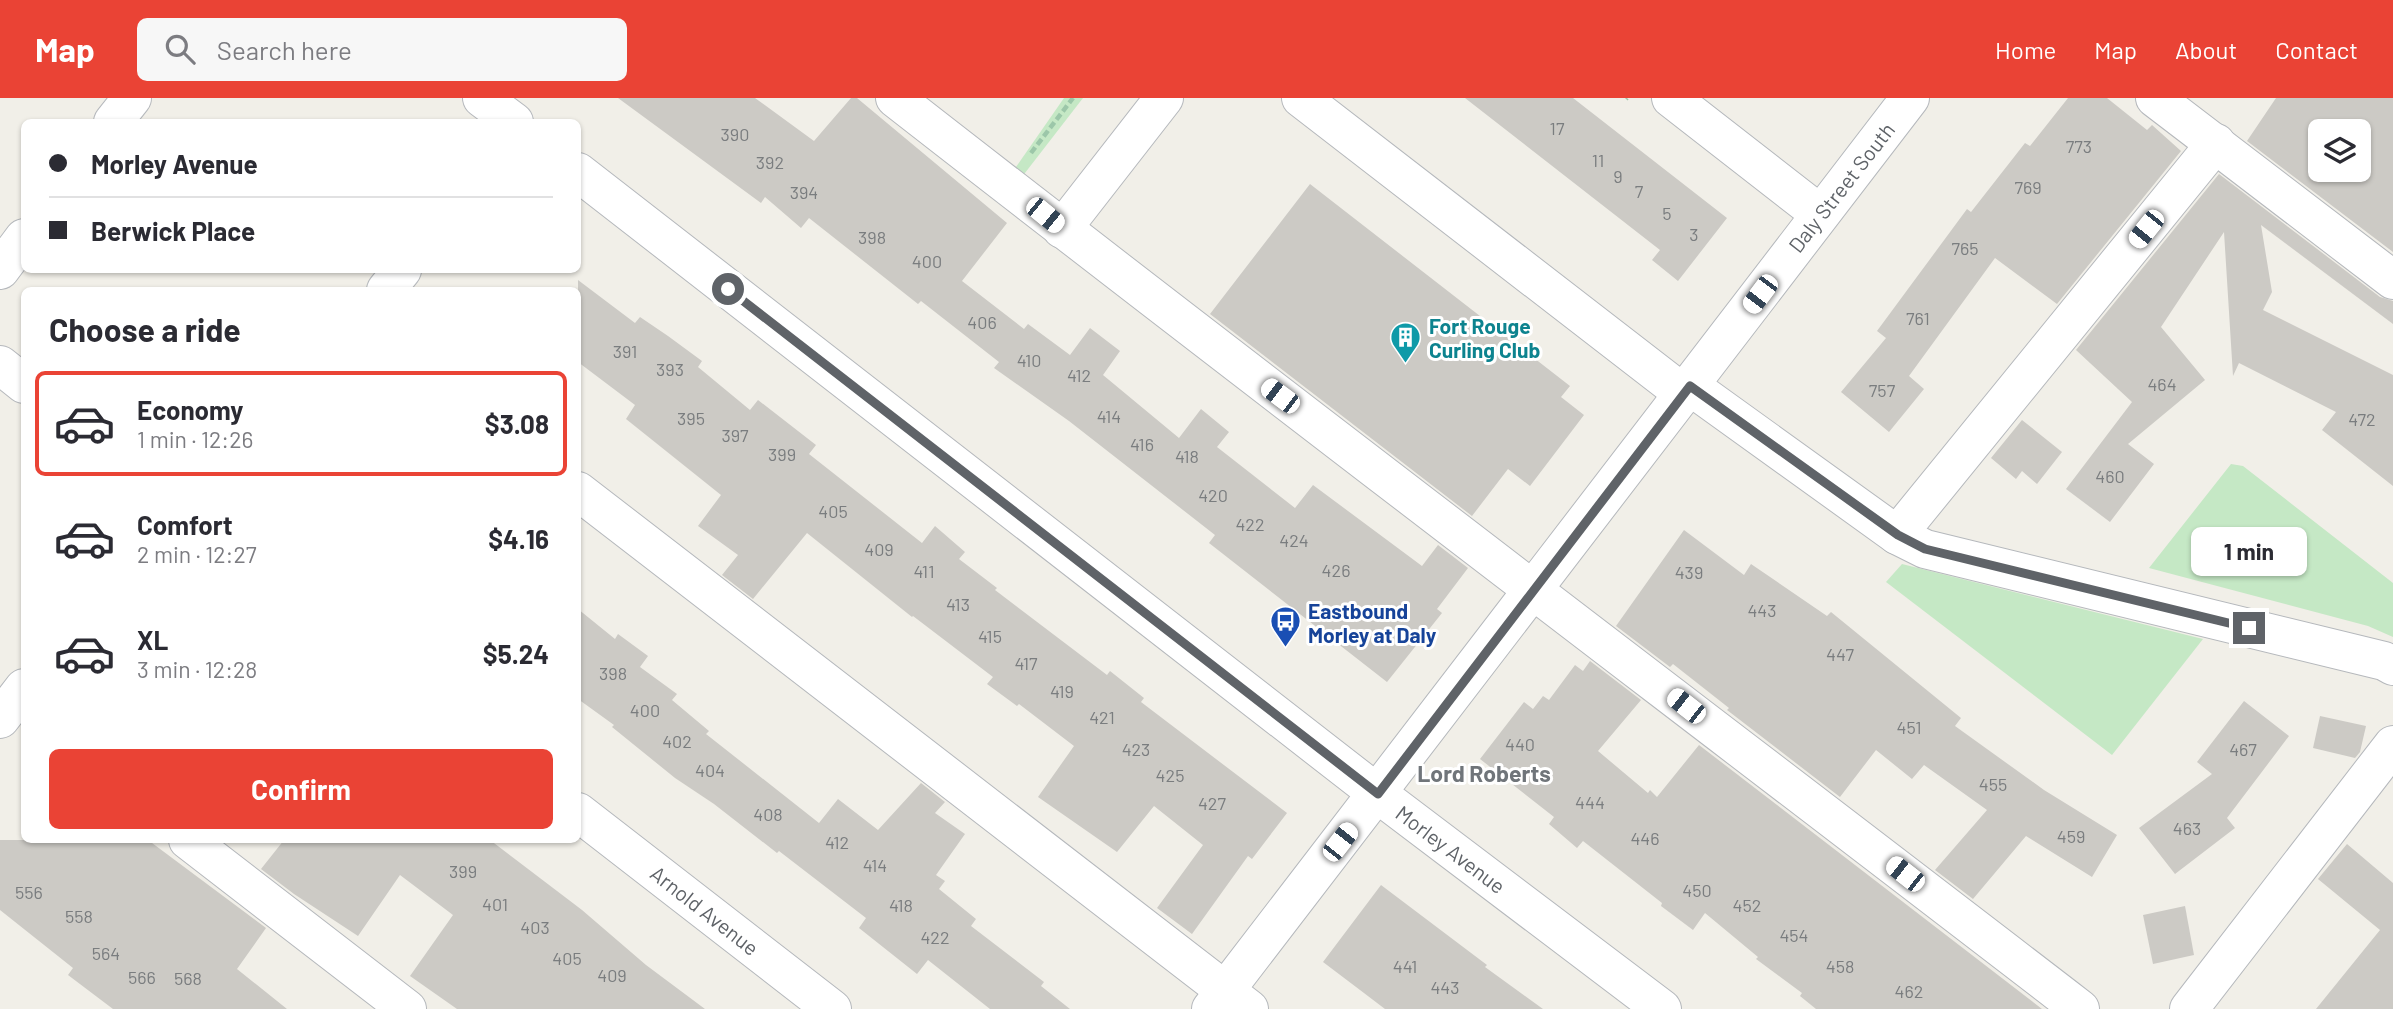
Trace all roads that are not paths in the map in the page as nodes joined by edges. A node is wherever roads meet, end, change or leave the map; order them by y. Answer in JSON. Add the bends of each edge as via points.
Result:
{"nodes":[{"id":1,"x":131,"y":98,"type":"edge"},
{"id":2,"x":482,"y":98,"type":"edge"},
{"id":3,"x":536,"y":98,"type":"edge"},
{"id":4,"x":895,"y":98,"type":"edge"},
{"id":5,"x":1164,"y":98,"type":"edge"},
{"id":6,"x":1301,"y":98,"type":"edge"},
{"id":7,"x":1671,"y":98,"type":"edge"},
{"id":8,"x":1910,"y":98,"type":"edge"},
{"id":9,"x":2155,"y":98,"type":"edge"},
{"id":10,"x":115,"y":119,"type":"edge"},
{"id":11,"x":511,"y":119,"type":"edge"},
{"id":12,"x":518,"y":119,"type":"edge"},
{"id":13,"x":2216,"y":143,"type":"junction"},
{"id":14,"x":581,"y":174,"type":"edge"},
{"id":15,"x":1820,"y":214,"type":"junction"},
{"id":16,"x":1062,"y":229,"type":"junction"},
{"id":17,"x":21,"y":242,"type":"edge"},
{"id":18,"x":0,"y":270,"type":"edge"},
{"id":19,"x":400,"y":273,"type":"edge"},
{"id":20,"x":2393,"y":280,"type":"edge"},
{"id":21,"x":388,"y":287,"type":"edge"},
{"id":22,"x":0,"y":365,"type":"edge"},
{"id":23,"x":21,"y":382,"type":"edge"},
{"id":24,"x":1687,"y":390,"type":"junction"},
{"id":25,"x":581,"y":493,"type":"edge"},
{"id":26,"x":1898,"y":535,"type":"junction"},
{"id":27,"x":1535,"y":590,"type":"junction"},
{"id":28,"x":2393,"y":666,"type":"edge"},
{"id":29,"x":2393,"y":745,"type":"edge"},
{"id":30,"x":1378,"y":794,"type":"junction"},
{"id":31,"x":581,"y":814,"type":"edge"},
{"id":32,"x":192,"y":843,"type":"edge"},
{"id":33,"x":1228,"y":1003,"type":"edge"},
{"id":34,"x":407,"y":1009,"type":"edge"},
{"id":35,"x":832,"y":1009,"type":"edge"},
{"id":36,"x":1662,"y":1009,"type":"edge"},
{"id":37,"x":2080,"y":1009,"type":"edge"},
{"id":38,"x":2189,"y":1009,"type":"edge"}],
"edges":[{"from":1,"to":10,"type":"street"},
{"from":2,"to":11,"type":"street"},
{"from":3,"to":12,"type":"street"},
{"from":4,"to":16,"type":"street"},
{"from":5,"to":16,"type":"street"},
{"from":6,"to":24,"type":"street"},
{"from":7,"to":15,"type":"street"},
{"from":8,"to":15,"type":"street","name":"Daly Street South"},
{"from":9,"to":13,"type":"street"},
{"from":13,"to":20,"type":"street"},
{"from":13,"to":26,"type":"street"},
{"from":14,"to":30,"type":"street","name":"Morley Avenue"},
{"from":15,"to":24,"type":"street","name":"Daly Street South"},
{"from":16,"to":27,"type":"street"},
{"from":17,"to":18,"type":"street"},
{"from":19,"to":21,"type":"street"},
{"from":22,"to":23,"type":"street"},
{"from":24,"to":26,"type":"street"},
{"from":24,"to":27,"type":"street","name":"Daly Street South"},
{"from":25,"to":33,"type":"street"},
{"from":26,"to":28,"type":"street","via":[[1925,549]]},
{"from":27,"to":30,"type":"street","name":"Daly Street South"},
{"from":27,"to":37,"type":"street"},
{"from":29,"to":38,"type":"street"},
{"from":30,"to":33,"type":"street","name":"Daly Street South"},
{"from":30,"to":36,"type":"street","name":"Morley Avenue"},
{"from":31,"to":35,"type":"street","name":"Arnold Avenue"},
{"from":32,"to":34,"type":"street"}]}
